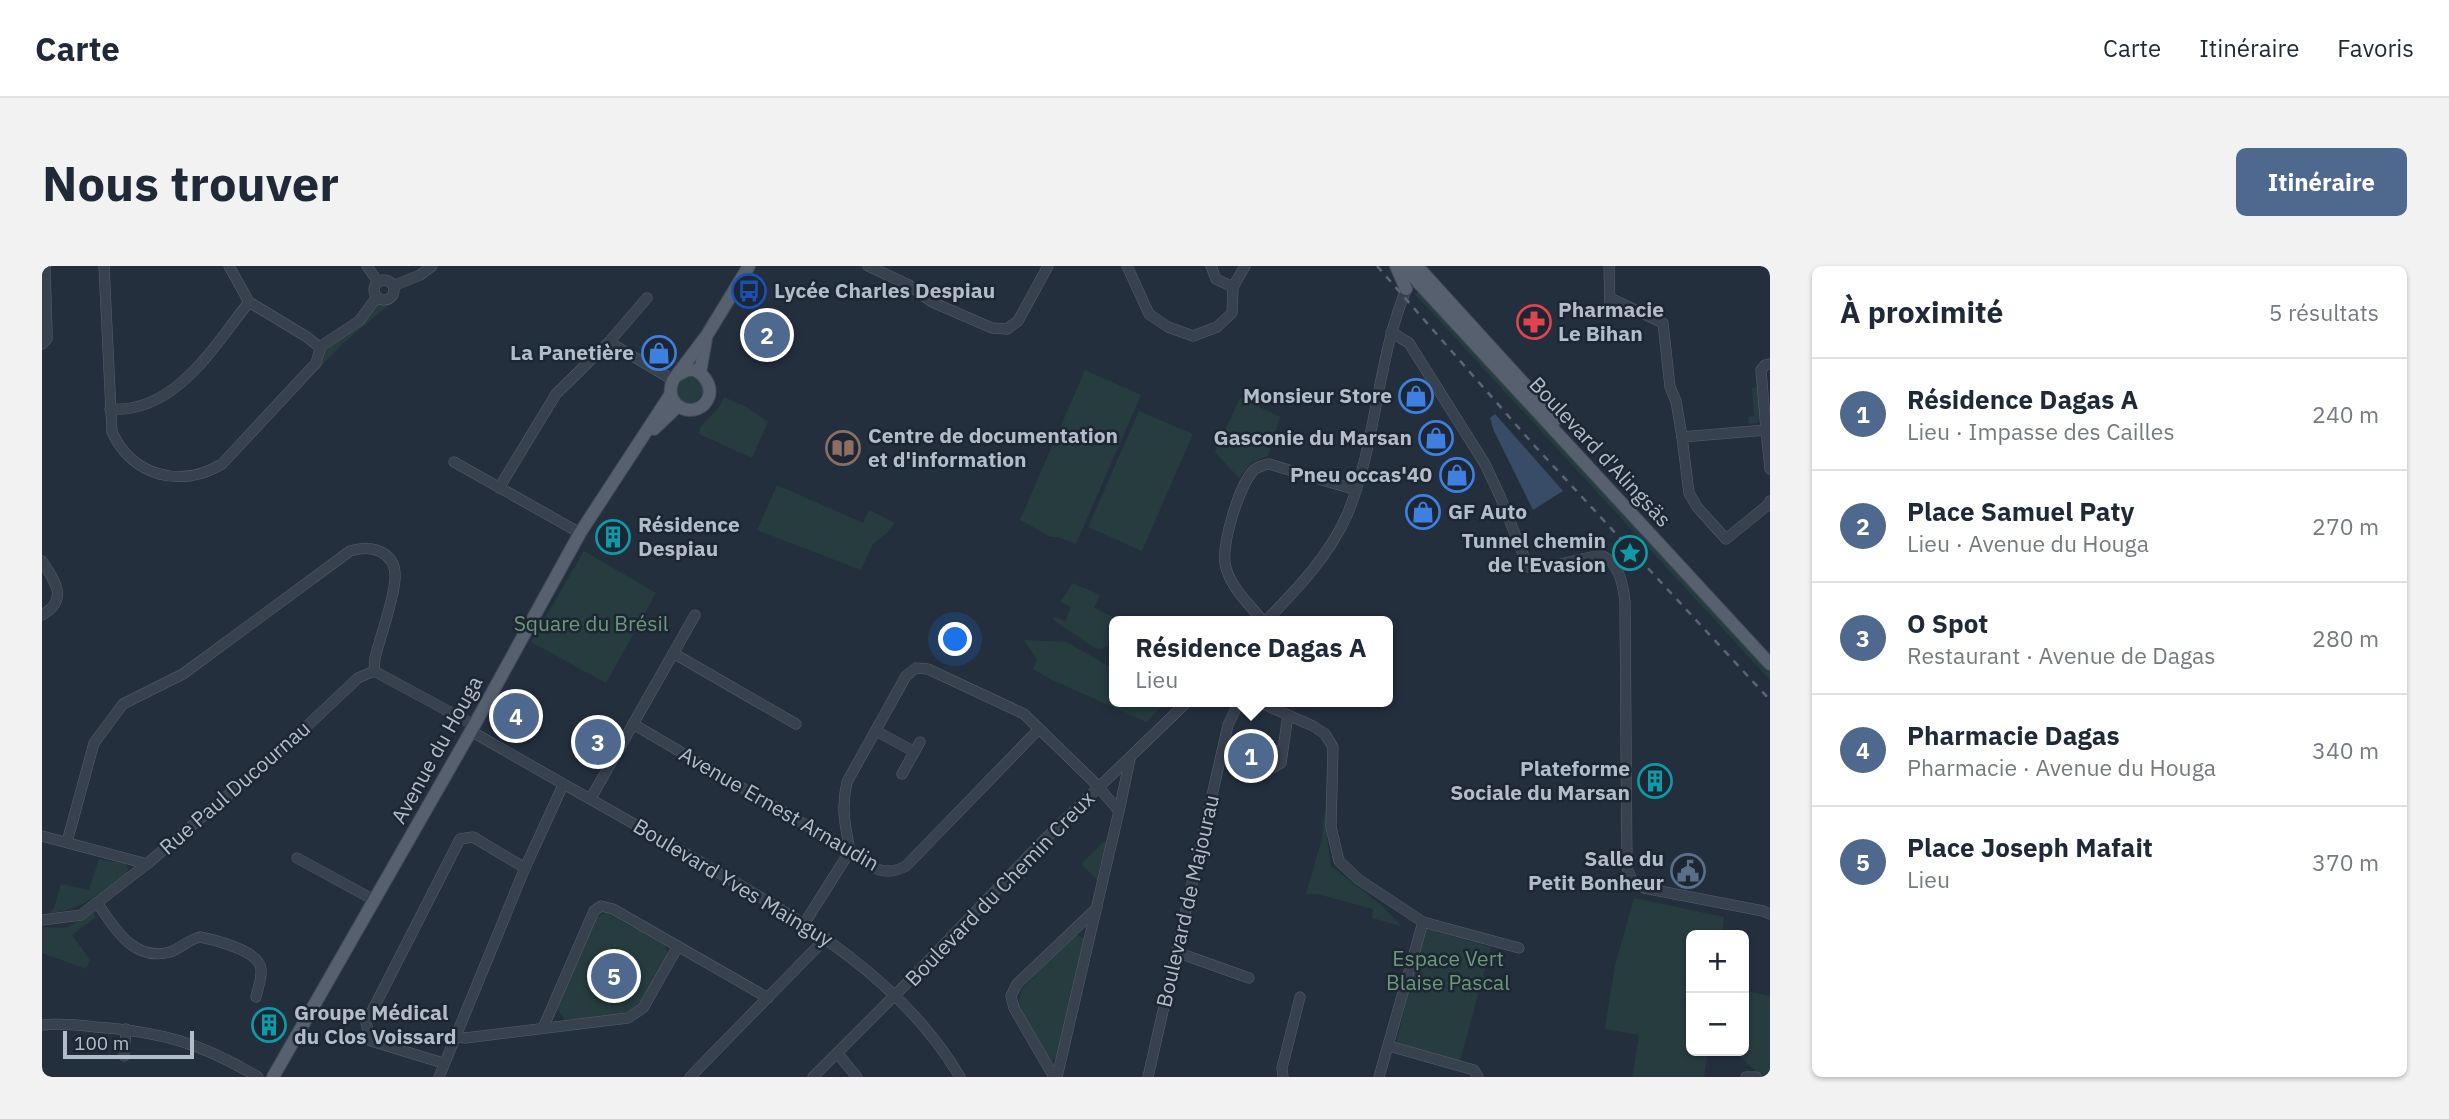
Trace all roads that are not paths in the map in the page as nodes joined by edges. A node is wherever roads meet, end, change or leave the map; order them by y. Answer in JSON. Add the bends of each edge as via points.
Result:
{"nodes":[{"id":1,"x":45,"y":266,"type":"edge"},
{"id":2,"x":104,"y":266,"type":"edge"},
{"id":3,"x":229,"y":266,"type":"edge"},
{"id":4,"x":367,"y":266,"type":"edge"},
{"id":5,"x":432,"y":266,"type":"edge"},
{"id":6,"x":749,"y":266,"type":"edge"},
{"id":7,"x":868,"y":266,"type":"edge"},
{"id":8,"x":1048,"y":266,"type":"edge"},
{"id":9,"x":1128,"y":266,"type":"edge"},
{"id":10,"x":1211,"y":266,"type":"edge"},
{"id":11,"x":1245,"y":266,"type":"edge"},
{"id":12,"x":1396,"y":266,"type":"edge"},
{"id":13,"x":1609,"y":266,"type":"edge"},
{"id":14,"x":1412,"y":268,"type":"edge"},
{"id":15,"x":378,"y":282,"type":"junction"},
{"id":16,"x":393,"y":286,"type":"junction"},
{"id":17,"x":1233,"y":286,"type":"junction"},
{"id":18,"x":1406,"y":289,"type":"junction"},
{"id":19,"x":377,"y":297,"type":"junction"},
{"id":20,"x":647,"y":298,"type":"dead end"},
{"id":21,"x":1610,"y":298,"type":"junction"},
{"id":22,"x":249,"y":302,"type":"junction"},
{"id":23,"x":1610,"y":310,"type":"dead end"},
{"id":24,"x":1391,"y":332,"type":"junction"},
{"id":25,"x":707,"y":335,"type":"junction"},
{"id":26,"x":610,"y":342,"type":"junction"},
{"id":27,"x":42,"y":344,"type":"edge"},
{"id":28,"x":321,"y":346,"type":"junction"},
{"id":29,"x":1770,"y":364,"type":"edge"},
{"id":30,"x":700,"y":373,"type":"junction"},
{"id":31,"x":675,"y":377,"type":"junction"},
{"id":32,"x":674,"y":400,"type":"junction"},
{"id":33,"x":110,"y":409,"type":"junction"},
{"id":34,"x":1766,"y":430,"type":"junction"},
{"id":35,"x":1682,"y":437,"type":"junction"},
{"id":36,"x":454,"y":462,"type":"dead end"},
{"id":37,"x":1770,"y":469,"type":"edge"},
{"id":38,"x":499,"y":488,"type":"junction"},
{"id":39,"x":1356,"y":490,"type":"junction"},
{"id":40,"x":1770,"y":500,"type":"edge"},
{"id":41,"x":580,"y":533,"type":"junction"},
{"id":42,"x":42,"y":561,"type":"edge"},
{"id":43,"x":42,"y":615,"type":"edge"},
{"id":44,"x":695,"y":615,"type":"dead end"},
{"id":45,"x":1261,"y":616,"type":"edge"},
{"id":46,"x":1270,"y":616,"type":"edge"},
{"id":47,"x":673,"y":653,"type":"junction"},
{"id":48,"x":1770,"y":654,"type":"edge"},
{"id":49,"x":1770,"y":664,"type":"edge"},
{"id":50,"x":374,"y":671,"type":"junction"},
{"id":51,"x":1182,"y":707,"type":"edge"},
{"id":52,"x":1236,"y":707,"type":"edge"},
{"id":53,"x":1271,"y":707,"type":"edge"},
{"id":54,"x":1288,"y":715,"type":"junction"},
{"id":55,"x":633,"y":724,"type":"junction"},
{"id":56,"x":796,"y":724,"type":"dead end"},
{"id":57,"x":473,"y":728,"type":"junction"},
{"id":58,"x":1039,"y":729,"type":"junction"},
{"id":59,"x":876,"y":731,"type":"junction"},
{"id":60,"x":920,"y":742,"type":"dead end"},
{"id":61,"x":1283,"y":748,"type":"dead end"},
{"id":62,"x":913,"y":751,"type":"junction"},
{"id":63,"x":1130,"y":758,"type":"junction"},
{"id":64,"x":902,"y":774,"type":"dead end"},
{"id":65,"x":563,"y":785,"type":"junction"},
{"id":66,"x":1099,"y":788,"type":"junction"},
{"id":67,"x":591,"y":798,"type":"junction"},
{"id":68,"x":1119,"y":811,"type":"junction"},
{"id":69,"x":42,"y":836,"type":"edge"},
{"id":70,"x":67,"y":842,"type":"junction"},
{"id":71,"x":850,"y":851,"type":"junction"},
{"id":72,"x":297,"y":858,"type":"dead end"},
{"id":73,"x":147,"y":864,"type":"junction"},
{"id":74,"x":525,"y":868,"type":"junction"},
{"id":75,"x":374,"y":900,"type":"junction"},
{"id":76,"x":98,"y":904,"type":"junction"},
{"id":77,"x":1097,"y":908,"type":"junction"},
{"id":78,"x":1770,"y":914,"type":"edge"},
{"id":79,"x":42,"y":920,"type":"edge"},
{"id":80,"x":1423,"y":922,"type":"junction"},
{"id":81,"x":804,"y":924,"type":"junction"},
{"id":82,"x":826,"y":938,"type":"junction"},
{"id":83,"x":677,"y":948,"type":"junction"},
{"id":84,"x":1519,"y":948,"type":"dead end"},
{"id":85,"x":1176,"y":951,"type":"junction"},
{"id":86,"x":1249,"y":978,"type":"dead end"},
{"id":87,"x":894,"y":996,"type":"junction"},
{"id":88,"x":256,"y":997,"type":"dead end"},
{"id":89,"x":1300,"y":997,"type":"dead end"},
{"id":90,"x":768,"y":998,"type":"junction"},
{"id":91,"x":42,"y":1025,"type":"edge"},
{"id":92,"x":126,"y":1028,"type":"junction"},
{"id":93,"x":543,"y":1028,"type":"junction"},
{"id":94,"x":454,"y":1036,"type":"junction"},
{"id":95,"x":1389,"y":1046,"type":"junction"},
{"id":96,"x":837,"y":1053,"type":"junction"},
{"id":97,"x":124,"y":1056,"type":"dead end"},
{"id":98,"x":443,"y":1063,"type":"junction"},
{"id":99,"x":258,"y":1077,"type":"edge"},
{"id":100,"x":273,"y":1077,"type":"edge"},
{"id":101,"x":439,"y":1077,"type":"edge"},
{"id":102,"x":690,"y":1077,"type":"edge"},
{"id":103,"x":813,"y":1077,"type":"edge"},
{"id":104,"x":857,"y":1077,"type":"edge"},
{"id":105,"x":960,"y":1077,"type":"edge"},
{"id":106,"x":1056,"y":1077,"type":"edge"},
{"id":107,"x":1148,"y":1077,"type":"edge"},
{"id":108,"x":1283,"y":1077,"type":"edge"},
{"id":109,"x":1379,"y":1077,"type":"edge"},
{"id":110,"x":1478,"y":1077,"type":"edge"},
{"id":111,"x":1746,"y":1077,"type":"edge"},
{"id":112,"x":1756,"y":1077,"type":"edge"}],
"edges":[{"from":1,"to":27,"type":"street","via":[[47,339]]},
{"from":2,"to":33,"type":"street"},
{"from":3,"to":22,"type":"street"},
{"from":4,"to":15,"type":"street"},
{"from":5,"to":16,"type":"street"},
{"from":6,"to":25,"type":"main road"},
{"from":7,"to":8,"type":"street","via":[[909,285],[932,302],[992,328],[1007,329],[1018,321]]},
{"from":9,"to":17,"type":"street","via":[[1149,314],[1193,336],[1217,327],[1232,313]]},
{"from":10,"to":17,"type":"street","via":[[1216,279]]},
{"from":11,"to":17,"type":"street"},
{"from":12,"to":18,"type":"main road"},
{"from":13,"to":21,"type":"street"},
{"from":14,"to":18,"type":"street"},
{"from":14,"to":48,"type":"main road","name":"Boulevard d'Alingsäs"},
{"from":14,"to":49,"type":"main road","name":"Boulevard d'Alingsäs"},
{"from":15,"to":16,"type":"street","via":[[386,280]]},
{"from":15,"to":19,"type":"street","via":[[374,288]]},
{"from":16,"to":19,"type":"street","via":[[391,298]]},
{"from":18,"to":24,"type":"street"},
{"from":19,"to":28,"type":"street","via":[[359,321]]},
{"from":20,"to":26,"type":"street"},
{"from":21,"to":23,"type":"street"},
{"from":21,"to":35,"type":"street","via":[[1663,323],[1670,387]]},
{"from":22,"to":28,"type":"street"},
{"from":22,"to":33,"type":"street","via":[[194,371],[170,391],[141,408]]},
{"from":24,"to":39,"type":"street"},
{"from":24,"to":78,"type":"street","via":[[1409,343],[1485,464],[1528,567],[1595,555],[1606,557],[1615,566],[1625,602],[1627,868],[1632,880],[1637,885]]},
{"from":25,"to":30,"type":"main road"},
{"from":25,"to":31,"type":"main road"},
{"from":26,"to":31,"type":"street"},
{"from":26,"to":38,"type":"street","via":[[556,394]]},
{"from":28,"to":33,"type":"street","via":[[316,363],[222,464],[209,472],[170,477],[136,463],[119,447]]},
{"from":29,"to":34,"type":"street","via":[[1761,370]]},
{"from":30,"to":31,"type":"main road","via":[[687,370]]},
{"from":30,"to":32,"type":"main road","via":[[709,384],[706,402],[690,410]]},
{"from":31,"to":32,"type":"main road"},
{"from":32,"to":41,"type":"main road","name":"Avenue du Houga"},
{"from":34,"to":35,"type":"street"},
{"from":34,"to":37,"type":"street"},
{"from":35,"to":40,"type":"street","via":[[1689,493],[1726,539]]},
{"from":36,"to":38,"type":"street"},
{"from":38,"to":41,"type":"street"},
{"from":39,"to":45,"type":"street","via":[[1269,464],[1253,471],[1225,545],[1226,567],[1235,587]]},
{"from":39,"to":46,"type":"street","via":[[1320,561]]},
{"from":41,"to":57,"type":"main road","name":"Avenue du Houga"},
{"from":42,"to":43,"type":"street","via":[[57,583],[58,599]]},
{"from":44,"to":47,"type":"street"},
{"from":47,"to":55,"type":"street"},
{"from":47,"to":56,"type":"street"},
{"from":50,"to":57,"type":"street","name":"Boulevard Yves Mainguy"},
{"from":50,"to":70,"type":"street","via":[[395,579],[393,563],[384,553],[363,547],[350,551],[183,674],[123,704],[94,743]]},
{"from":50,"to":73,"type":"street","name":"Rue Paul Ducournau","via":[[358,678]]},
{"from":51,"to":63,"type":"street","name":"Boulevard du Chemin Creux"},
{"from":52,"to":85,"type":"street","name":"Boulevard de Majourau","via":[[1228,725]]},
{"from":53,"to":54,"type":"street"},
{"from":54,"to":61,"type":"street"},
{"from":54,"to":80,"type":"street","via":[[1325,734],[1333,747],[1331,827],[1339,861]]},
{"from":55,"to":67,"type":"street"},
{"from":55,"to":71,"type":"street","name":"Avenue Ernest Arnaudin"},
{"from":57,"to":65,"type":"street","name":"Boulevard Yves Mainguy"},
{"from":57,"to":75,"type":"main road","name":"Avenue du Houga"},
{"from":58,"to":59,"type":"street","via":[[1024,714],[928,669],[916,668],[906,676]]},
{"from":58,"to":66,"type":"street"},
{"from":58,"to":71,"type":"street","name":"Avenue Ernest Arnaudin","via":[[906,866],[885,872]]},
{"from":59,"to":62,"type":"street"},
{"from":59,"to":71,"type":"street","via":[[842,800]]},
{"from":60,"to":62,"type":"street"},
{"from":62,"to":64,"type":"street"},
{"from":63,"to":66,"type":"street","name":"Boulevard du Chemin Creux"},
{"from":63,"to":68,"type":"street"},
{"from":65,"to":67,"type":"street","name":"Boulevard Yves Mainguy"},
{"from":65,"to":74,"type":"street"},
{"from":66,"to":68,"type":"street"},
{"from":66,"to":87,"type":"street","name":"Boulevard du Chemin Creux"},
{"from":67,"to":81,"type":"street","name":"Boulevard Yves Mainguy"},
{"from":68,"to":77,"type":"street"},
{"from":69,"to":70,"type":"street","name":"Rue Paul Ducournau"},
{"from":70,"to":73,"type":"street","name":"Rue Paul Ducournau"},
{"from":71,"to":81,"type":"street"},
{"from":72,"to":75,"type":"street"},
{"from":73,"to":76,"type":"street"},
{"from":74,"to":94,"type":"street"},
{"from":74,"to":98,"type":"street","via":[[473,837],[460,839],[366,1023],[370,1041]]},
{"from":75,"to":100,"type":"main road","name":"Avenue du Houga"},
{"from":76,"to":79,"type":"street","via":[[81,915]]},
{"from":76,"to":88,"type":"street","via":[[128,944],[143,952],[168,952],[200,937],[252,954],[261,970]]},
{"from":77,"to":106,"type":"street"},
{"from":77,"to":106,"type":"street","via":[[1017,984],[1011,996],[1013,1008]]},
{"from":80,"to":84,"type":"street"},
{"from":80,"to":95,"type":"street"},
{"from":81,"to":82,"type":"street","name":"Boulevard Yves Mainguy"},
{"from":82,"to":87,"type":"street","name":"Boulevard Yves Mainguy"},
{"from":82,"to":90,"type":"street"},
{"from":83,"to":90,"type":"street"},
{"from":83,"to":93,"type":"street","via":[[643,1008],[628,1018]]},
{"from":83,"to":93,"type":"street","via":[[601,906],[594,911]]},
{"from":85,"to":86,"type":"street"},
{"from":85,"to":107,"type":"street","name":"Boulevard de Majourau"},
{"from":87,"to":96,"type":"street","name":"Boulevard du Chemin Creux"},
{"from":87,"to":105,"type":"street","name":"Boulevard Yves Mainguy","via":[[926,1029]]},
{"from":89,"to":108,"type":"street"},
{"from":90,"to":102,"type":"street"},
{"from":91,"to":92,"type":"street"},
{"from":92,"to":97,"type":"street"},
{"from":92,"to":99,"type":"street","via":[[173,1038],[226,1058]]},
{"from":93,"to":94,"type":"street"},
{"from":94,"to":98,"type":"street"},
{"from":95,"to":109,"type":"street"},
{"from":95,"to":110,"type":"street","via":[[1474,1070]]},
{"from":96,"to":103,"type":"street","name":"Boulevard du Chemin Creux"},
{"from":96,"to":104,"type":"street"},
{"from":98,"to":101,"type":"street"},
{"from":111,"to":112,"type":"street"}]}
